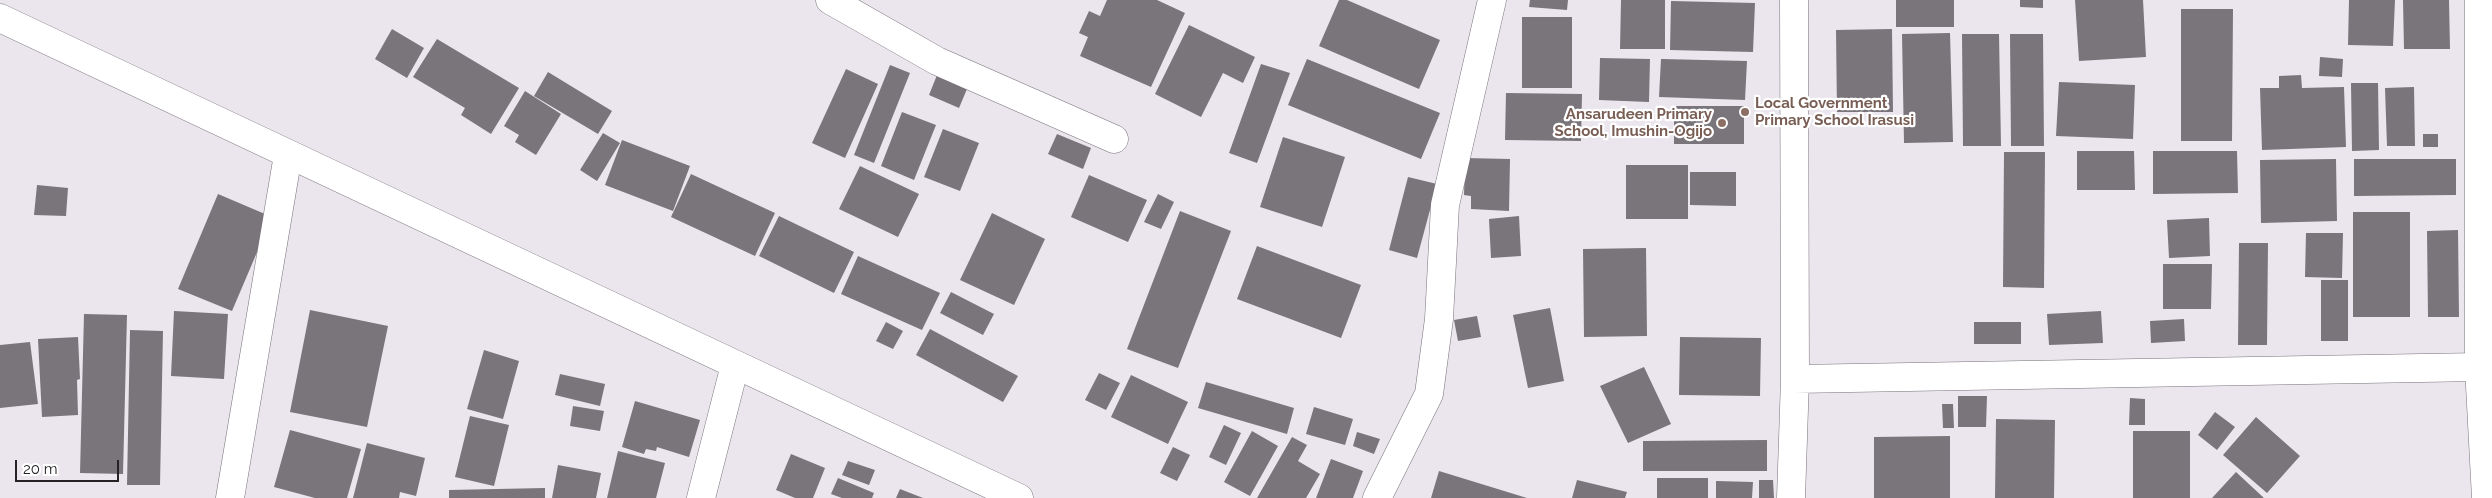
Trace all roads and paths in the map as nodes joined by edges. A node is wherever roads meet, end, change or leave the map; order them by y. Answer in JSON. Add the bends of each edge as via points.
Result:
{"nodes":[{"id":1,"x":830,"y":0,"type":"edge"},
{"id":2,"x":1492,"y":0,"type":"edge"},
{"id":3,"x":1794,"y":0,"type":"edge"},
{"id":4,"x":2479,"y":0,"type":"edge"},
{"id":5,"x":0,"y":18,"type":"edge"},
{"id":6,"x":1114,"y":139,"type":"dead end"},
{"id":7,"x":288,"y":156,"type":"junction"},
{"id":8,"x":735,"y":365,"type":"junction"},
{"id":9,"x":2479,"y":367,"type":"junction"},
{"id":10,"x":1795,"y":379,"type":"junction"},
{"id":11,"x":230,"y":498,"type":"edge"},
{"id":12,"x":701,"y":498,"type":"edge"},
{"id":13,"x":1019,"y":498,"type":"edge"},
{"id":14,"x":1377,"y":498,"type":"edge"},
{"id":15,"x":1791,"y":498,"type":"edge"},
{"id":16,"x":2486,"y":498,"type":"edge"}],
"edges":[{"from":1,"to":6,"type":"street","via":[[937,61]]},
{"from":2,"to":14,"type":"street","via":[[1445,205],[1439,319],[1430,394]]},
{"from":3,"to":10,"type":"street"},
{"from":4,"to":9,"type":"street"},
{"from":5,"to":7,"type":"street"},
{"from":7,"to":8,"type":"street"},
{"from":7,"to":11,"type":"street"},
{"from":8,"to":12,"type":"street"},
{"from":8,"to":13,"type":"street"},
{"from":9,"to":10,"type":"street"},
{"from":9,"to":16,"type":"street"},
{"from":10,"to":15,"type":"street"}]}
